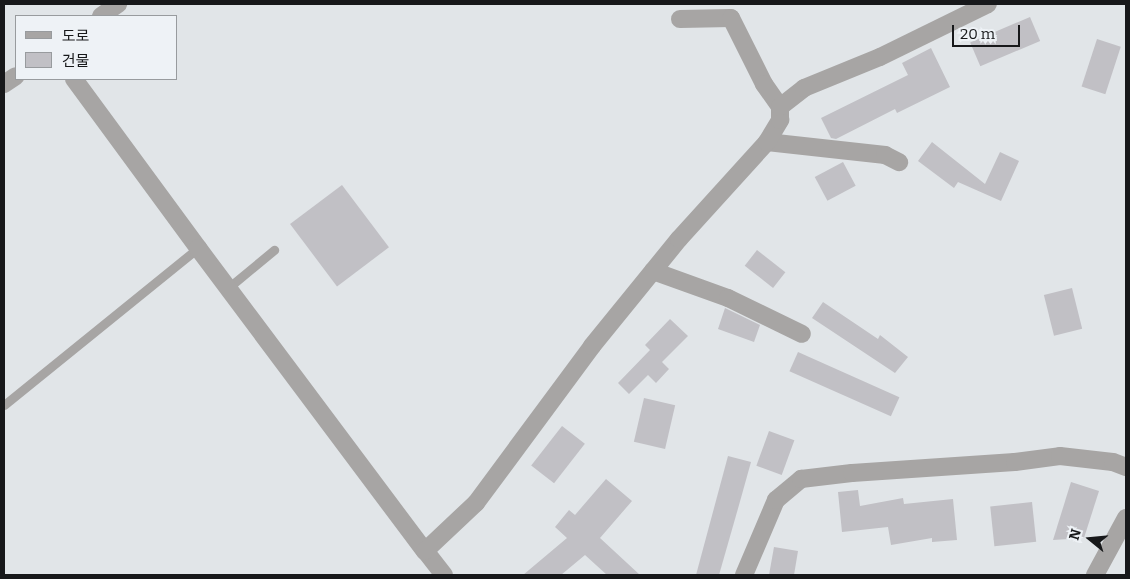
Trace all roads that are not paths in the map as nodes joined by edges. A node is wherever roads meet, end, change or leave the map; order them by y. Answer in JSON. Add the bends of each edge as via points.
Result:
{"nodes":[{"id":1,"x":118,"y":4,"type":"edge"},
{"id":2,"x":988,"y":4,"type":"edge"},
{"id":3,"x":103,"y":15,"type":"edge"},
{"id":4,"x":680,"y":19,"type":"dead end"},
{"id":5,"x":15,"y":77,"type":"edge"},
{"id":6,"x":75,"y":80,"type":"edge"},
{"id":7,"x":4,"y":84,"type":"edge"},
{"id":8,"x":780,"y":107,"type":"junction"},
{"id":9,"x":767,"y":142,"type":"junction"},
{"id":10,"x":899,"y":162,"type":"dead end"},
{"id":11,"x":198,"y":248,"type":"junction"},
{"id":12,"x":274,"y":250,"type":"dead end"},
{"id":13,"x":653,"y":271,"type":"junction"},
{"id":14,"x":228,"y":288,"type":"junction"},
{"id":15,"x":802,"y":334,"type":"dead end"},
{"id":16,"x":4,"y":405,"type":"edge"},
{"id":17,"x":1126,"y":467,"type":"edge"},
{"id":18,"x":1126,"y":518,"type":"edge"},
{"id":19,"x":425,"y":550,"type":"junction"},
{"id":20,"x":444,"y":575,"type":"edge"},
{"id":21,"x":744,"y":575,"type":"edge"},
{"id":22,"x":1095,"y":575,"type":"edge"}],
"edges":[{"from":1,"to":3,"type":"street"},
{"from":2,"to":8,"type":"street","via":[[880,57],[804,88]]},
{"from":4,"to":8,"type":"street","via":[[731,18],[764,84]]},
{"from":5,"to":7,"type":"street"},
{"from":6,"to":11,"type":"street"},
{"from":8,"to":9,"type":"street","via":[[780,120]]},
{"from":9,"to":10,"type":"street","via":[[885,155]]},
{"from":9,"to":13,"type":"street"},
{"from":11,"to":14,"type":"street"},
{"from":11,"to":16,"type":"lane"},
{"from":12,"to":14,"type":"lane"},
{"from":13,"to":15,"type":"street","via":[[728,298]]},
{"from":13,"to":19,"type":"street","via":[[592,346],[476,503]]},
{"from":14,"to":19,"type":"street"},
{"from":17,"to":21,"type":"street","via":[[1113,462],[1060,456],[801,479],[776,500]]},
{"from":18,"to":22,"type":"street"},
{"from":19,"to":20,"type":"street"}]}
